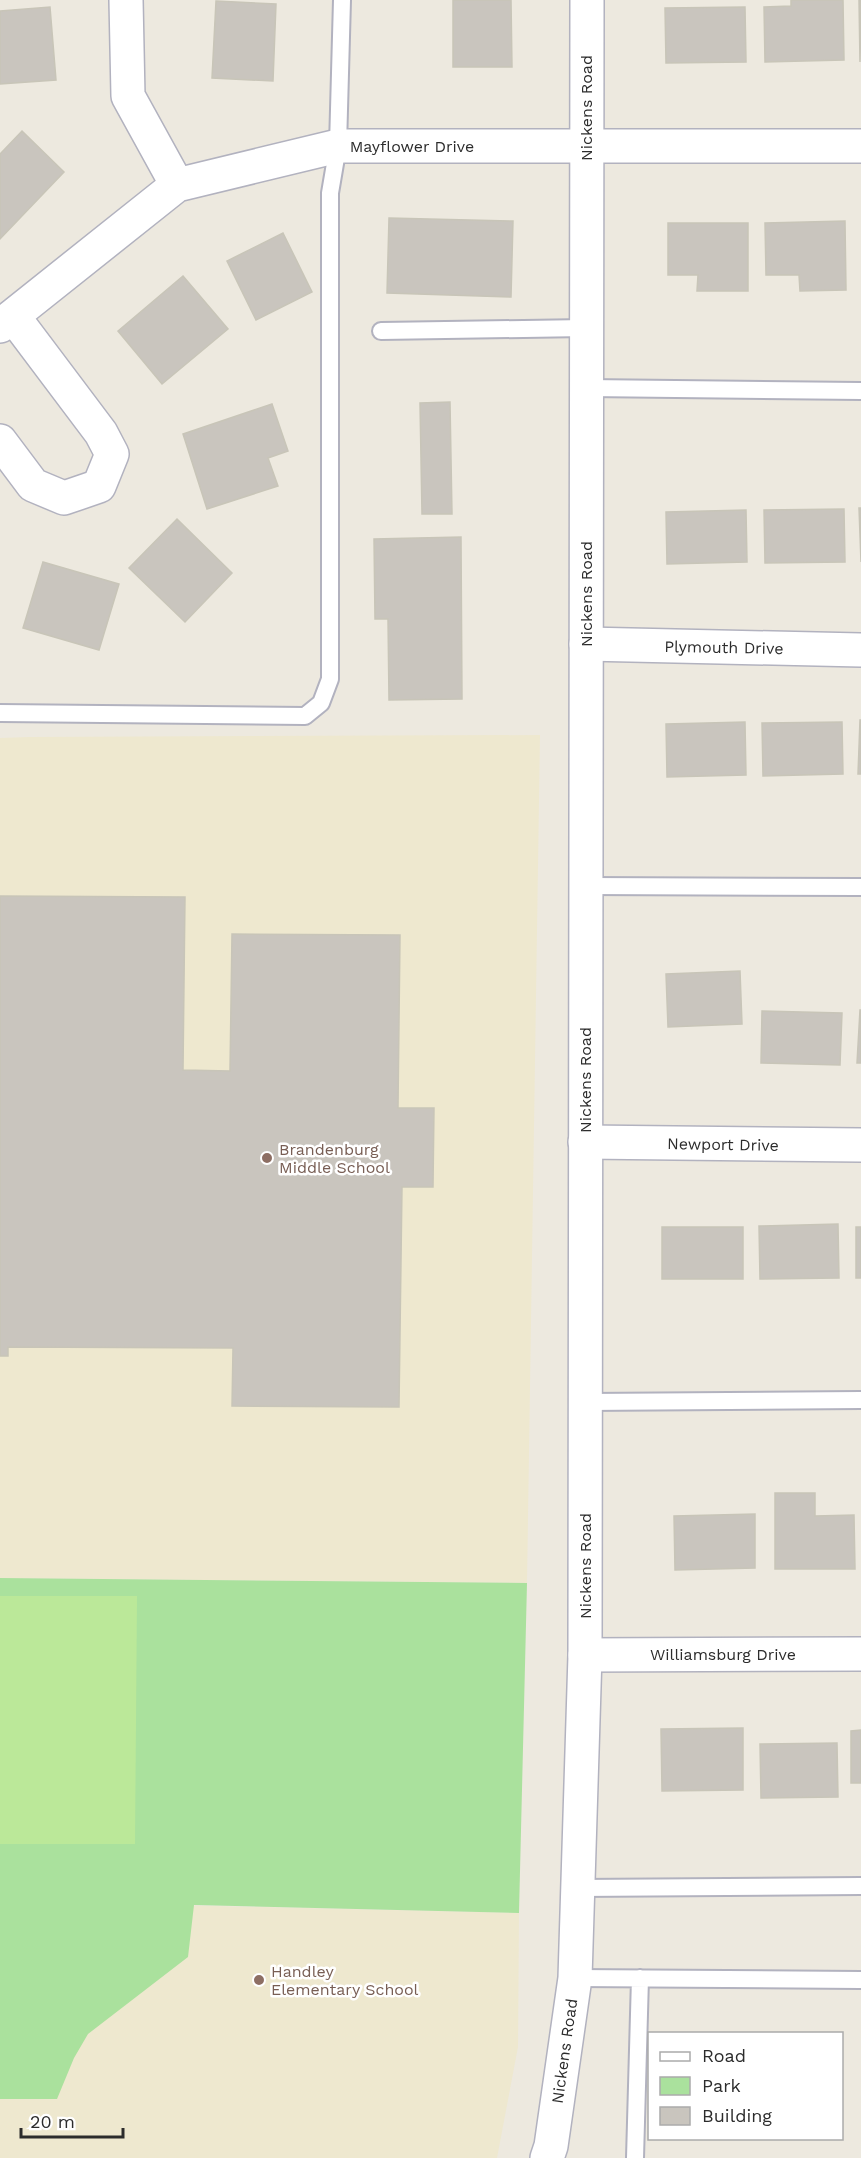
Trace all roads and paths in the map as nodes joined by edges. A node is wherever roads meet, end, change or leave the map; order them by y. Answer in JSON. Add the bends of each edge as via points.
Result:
{"nodes":[{"id":1,"x":126,"y":0,"type":"edge"},
{"id":2,"x":342,"y":0,"type":"edge"},
{"id":3,"x":587,"y":0,"type":"edge"},
{"id":4,"x":586,"y":145,"type":"junction"},
{"id":5,"x":338,"y":146,"type":"junction"},
{"id":6,"x":861,"y":146,"type":"edge"},
{"id":7,"x":177,"y":185,"type":"junction"},
{"id":8,"x":7,"y":321,"type":"edge"},
{"id":9,"x":586,"y":328,"type":"junction"},
{"id":10,"x":381,"y":331,"type":"dead end"},
{"id":11,"x":586,"y":388,"type":"junction"},
{"id":12,"x":861,"y":392,"type":"edge"},
{"id":13,"x":0,"y":441,"type":"edge"},
{"id":14,"x":586,"y":644,"type":"junction"},
{"id":15,"x":861,"y":650,"type":"edge"},
{"id":16,"x":0,"y":713,"type":"edge"},
{"id":17,"x":586,"y":886,"type":"junction"},
{"id":18,"x":861,"y":887,"type":"edge"},
{"id":19,"x":585,"y":1142,"type":"junction"},
{"id":20,"x":861,"y":1145,"type":"edge"},
{"id":21,"x":861,"y":1400,"type":"edge"},
{"id":22,"x":586,"y":1402,"type":"junction"},
{"id":23,"x":861,"y":1654,"type":"edge"},
{"id":24,"x":585,"y":1655,"type":"junction"},
{"id":25,"x":861,"y":1886,"type":"edge"},
{"id":26,"x":578,"y":1888,"type":"junction"},
{"id":27,"x":575,"y":1978,"type":"junction"},
{"id":28,"x":640,"y":1978,"type":"junction"},
{"id":29,"x":861,"y":1980,"type":"edge"},
{"id":30,"x":547,"y":2158,"type":"edge"},
{"id":31,"x":634,"y":2158,"type":"edge"}],
"edges":[{"from":1,"to":7,"type":"street","via":[[128,96]]},
{"from":2,"to":5,"type":"lane"},
{"from":3,"to":4,"type":"street","name":"Nickens Road"},
{"from":4,"to":5,"type":"street","name":"Mayflower Drive"},
{"from":4,"to":6,"type":"street","name":"Mayflower Drive"},
{"from":4,"to":9,"type":"street","name":"Nickens Road"},
{"from":5,"to":7,"type":"street","name":"Mayflower Drive"},
{"from":5,"to":16,"type":"lane","via":[[330,194],[330,679],[321,703],[305,716]]},
{"from":7,"to":8,"type":"street","name":"Mayflower Drive"},
{"from":8,"to":13,"type":"street","name":"Mayflower Drive","via":[[101,433],[112,454],[99,486],[64,498],[33,485]]},
{"from":9,"to":10,"type":"lane"},
{"from":9,"to":11,"type":"street","name":"Nickens Road"},
{"from":11,"to":12,"type":"lane"},
{"from":11,"to":14,"type":"street","name":"Nickens Road"},
{"from":14,"to":15,"type":"street","name":"Plymouth Drive"},
{"from":14,"to":17,"type":"street","name":"Nickens Road"},
{"from":17,"to":18,"type":"lane"},
{"from":17,"to":19,"type":"street","name":"Nickens Road"},
{"from":19,"to":20,"type":"street","name":"Newport Drive"},
{"from":19,"to":22,"type":"street","name":"Nickens Road"},
{"from":21,"to":22,"type":"lane"},
{"from":22,"to":24,"type":"street","name":"Nickens Road"},
{"from":23,"to":24,"type":"street","name":"Williamsburg Drive"},
{"from":24,"to":26,"type":"street","name":"Nickens Road"},
{"from":25,"to":26,"type":"lane"},
{"from":26,"to":27,"type":"street","name":"Nickens Road"},
{"from":27,"to":28,"type":"lane"},
{"from":27,"to":30,"type":"street","name":"Nickens Road"},
{"from":28,"to":29,"type":"lane"},
{"from":28,"to":31,"type":"lane"}]}
